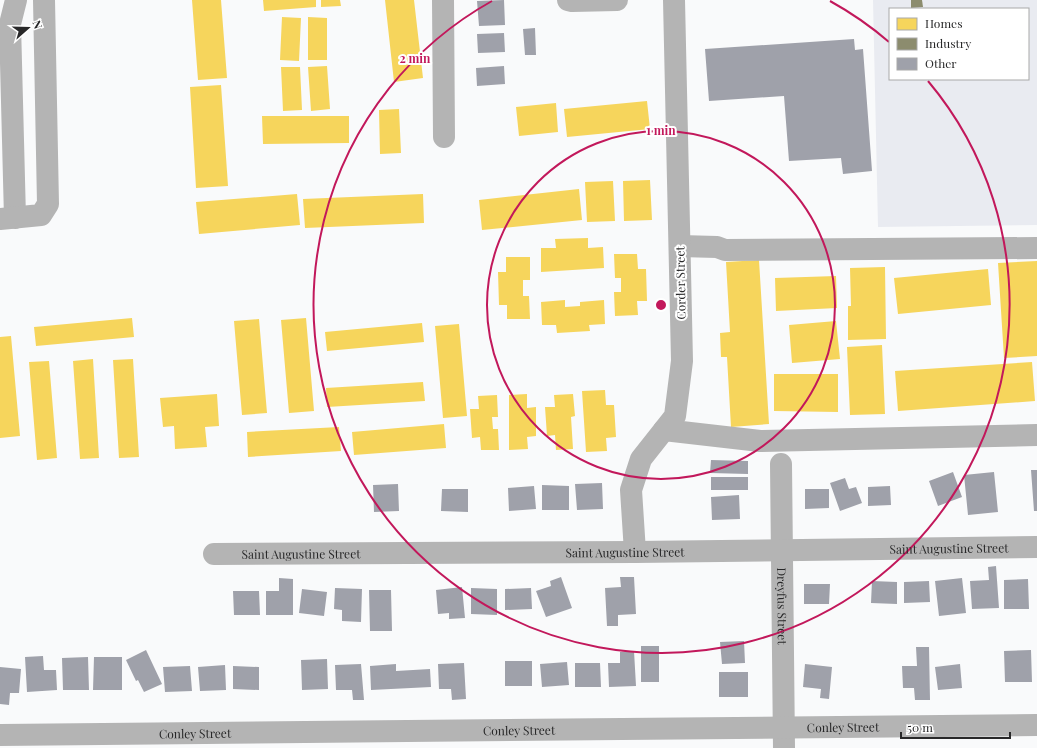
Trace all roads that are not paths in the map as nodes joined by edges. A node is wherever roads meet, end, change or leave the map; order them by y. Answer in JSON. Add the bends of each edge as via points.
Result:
{"nodes":[{"id":1,"x":16,"y":0,"type":"edge"},
{"id":2,"x":44,"y":0,"type":"edge"},
{"id":3,"x":443,"y":0,"type":"edge"},
{"id":4,"x":568,"y":0,"type":"edge"},
{"id":5,"x":617,"y":0,"type":"edge"},
{"id":6,"x":674,"y":0,"type":"edge"},
{"id":7,"x":444,"y":137,"type":"dead end"},
{"id":8,"x":7,"y":218,"type":"edge"},
{"id":9,"x":1037,"y":248,"type":"edge"},
{"id":10,"x":680,"y":251,"type":"junction"},
{"id":11,"x":664,"y":430,"type":"junction"},
{"id":12,"x":1037,"y":435,"type":"edge"},
{"id":13,"x":781,"y":464,"type":"dead end"},
{"id":14,"x":1037,"y":547,"type":"edge"},
{"id":15,"x":782,"y":551,"type":"junction"},
{"id":16,"x":635,"y":552,"type":"junction"},
{"id":17,"x":214,"y":554,"type":"dead end"},
{"id":18,"x":1037,"y":725,"type":"edge"},
{"id":19,"x":0,"y":735,"type":"edge"},
{"id":20,"x":784,"y":738,"type":"edge"}],
"edges":[{"from":1,"to":8,"type":"street","via":[[10,24]]},
{"from":2,"to":8,"type":"street","via":[[48,204],[41,215]]},
{"from":3,"to":7,"type":"street"},
{"from":4,"to":5,"type":"street"},
{"from":6,"to":10,"type":"street","name":"Corder Street"},
{"from":9,"to":10,"type":"street","via":[[725,250],[717,247]]},
{"from":10,"to":11,"type":"street","name":"Corder Street","via":[[682,361],[675,416]]},
{"from":11,"to":12,"type":"street","via":[[760,441]]},
{"from":11,"to":16,"type":"street","name":"Corder Street","via":[[641,459],[631,490]]},
{"from":13,"to":15,"type":"street","name":"Dreyfus Street"},
{"from":14,"to":15,"type":"street","name":"Saint Augustine Street"},
{"from":15,"to":16,"type":"street","name":"Saint Augustine Street"},
{"from":15,"to":20,"type":"street","name":"Dreyfus Street"},
{"from":16,"to":17,"type":"street","name":"Saint Augustine Street"},
{"from":18,"to":20,"type":"street","name":"Conley Street"},
{"from":19,"to":20,"type":"street","name":"Conley Street"}]}
